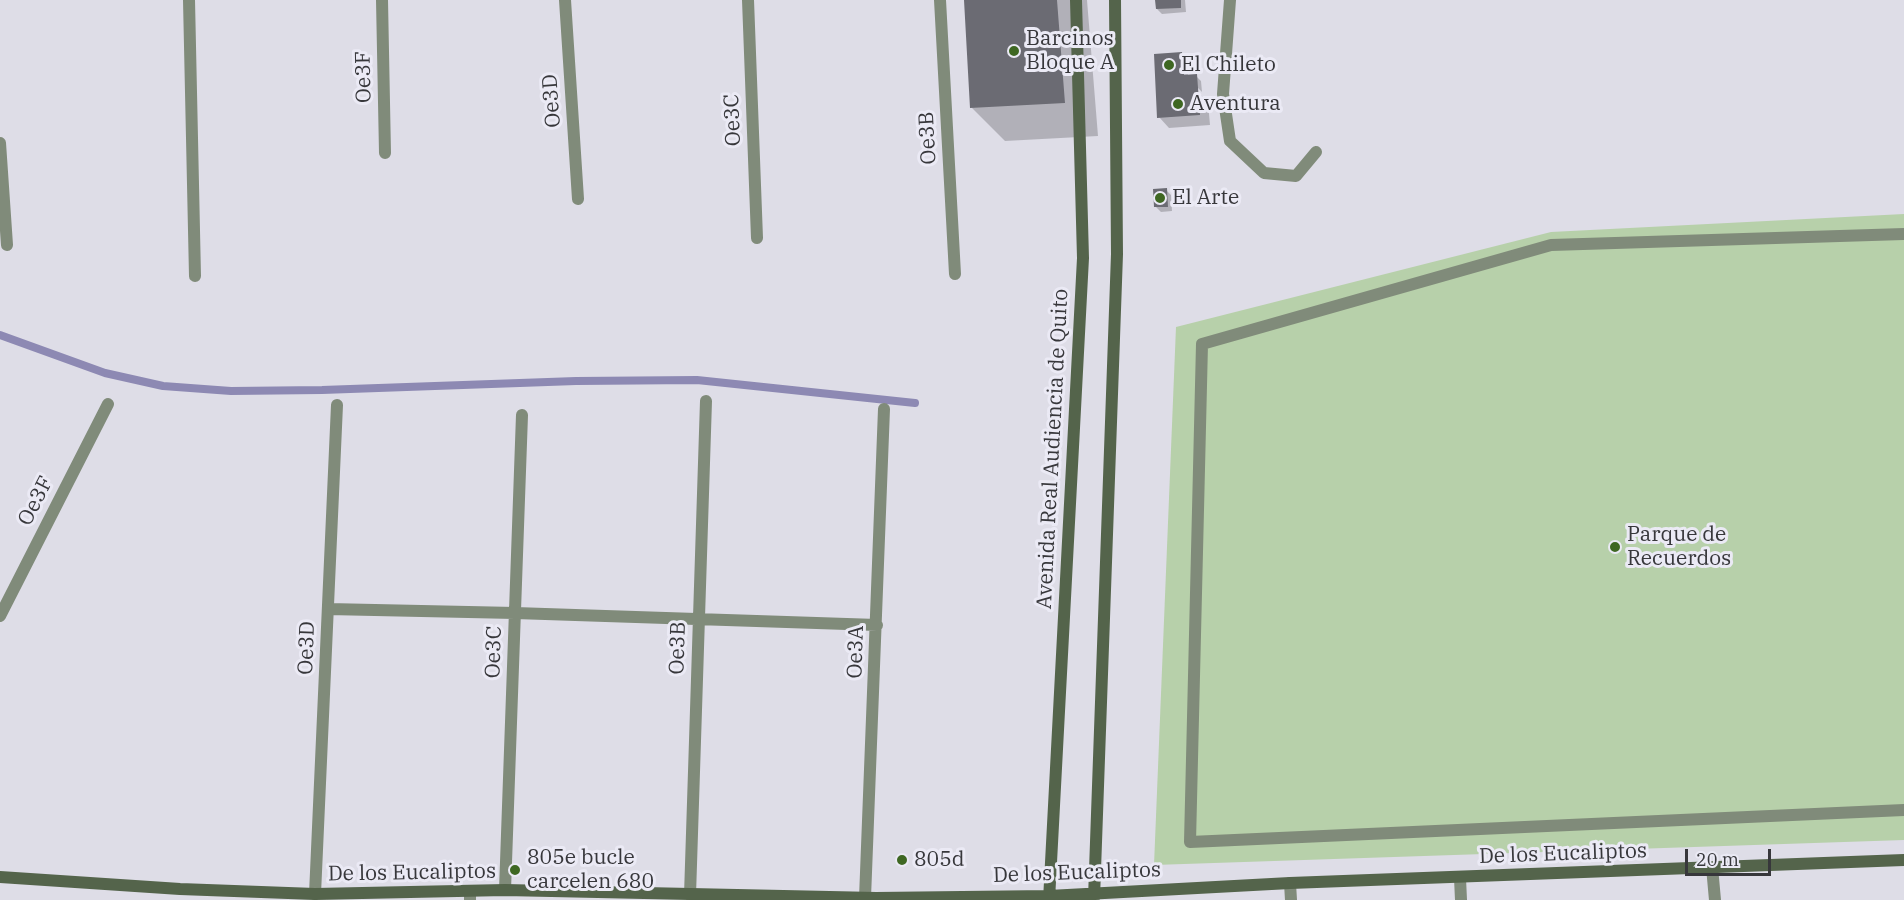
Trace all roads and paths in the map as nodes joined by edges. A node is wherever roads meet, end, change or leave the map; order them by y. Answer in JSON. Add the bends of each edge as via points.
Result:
{"nodes":[{"id":1,"x":189,"y":0,"type":"edge"},
{"id":2,"x":382,"y":0,"type":"edge"},
{"id":3,"x":565,"y":0,"type":"edge"},
{"id":4,"x":748,"y":0,"type":"edge"},
{"id":5,"x":940,"y":0,"type":"edge"},
{"id":6,"x":1076,"y":0,"type":"edge"},
{"id":7,"x":1115,"y":0,"type":"edge"},
{"id":8,"x":1230,"y":0,"type":"edge"},
{"id":9,"x":0,"y":143,"type":"edge"},
{"id":10,"x":1316,"y":152,"type":"dead end"},
{"id":11,"x":386,"y":153,"type":"dead end"},
{"id":12,"x":578,"y":199,"type":"dead end"},
{"id":13,"x":1904,"y":234,"type":"edge"},
{"id":14,"x":757,"y":238,"type":"dead end"},
{"id":15,"x":7,"y":245,"type":"dead end"},
{"id":16,"x":955,"y":274,"type":"dead end"},
{"id":17,"x":195,"y":276,"type":"dead end"},
{"id":18,"x":706,"y":401,"type":"dead end"},
{"id":19,"x":108,"y":404,"type":"dead end"},
{"id":20,"x":338,"y":405,"type":"dead end"},
{"id":21,"x":884,"y":409,"type":"dead end"},
{"id":22,"x":522,"y":415,"type":"dead end"},
{"id":23,"x":328,"y":609,"type":"junction"},
{"id":24,"x":515,"y":613,"type":"junction"},
{"id":25,"x":0,"y":616,"type":"edge"},
{"id":26,"x":699,"y":618,"type":"junction"},
{"id":27,"x":877,"y":625,"type":"junction"},
{"id":28,"x":1904,"y":810,"type":"edge"},
{"id":29,"x":1904,"y":860,"type":"edge"},
{"id":30,"x":1712,"y":867,"type":"junction"},
{"id":31,"x":0,"y":876,"type":"edge"},
{"id":32,"x":1460,"y":878,"type":"junction"},
{"id":33,"x":1290,"y":883,"type":"junction"},
{"id":34,"x":505,"y":890,"type":"junction"},
{"id":35,"x":470,"y":895,"type":"edge"},
{"id":36,"x":690,"y":896,"type":"junction"},
{"id":37,"x":1095,"y":896,"type":"edge"},
{"id":38,"x":315,"y":897,"type":"edge"},
{"id":39,"x":337,"y":897,"type":"edge"},
{"id":40,"x":865,"y":898,"type":"junction"},
{"id":41,"x":1049,"y":898,"type":"edge"},
{"id":42,"x":1291,"y":900,"type":"edge"},
{"id":43,"x":1461,"y":900,"type":"edge"},
{"id":44,"x":1715,"y":900,"type":"edge"}],
"edges":[{"from":1,"to":17,"type":"street"},
{"from":2,"to":11,"type":"street","name":"Oe3F"},
{"from":3,"to":12,"type":"street","name":"Oe3D"},
{"from":4,"to":14,"type":"street","name":"Oe3C"},
{"from":5,"to":16,"type":"street","name":"Oe3B"},
{"from":6,"to":41,"type":"street","name":"Avenida Real Audiencia de Quito","via":[[1083,258]]},
{"from":7,"to":37,"type":"street","via":[[1117,254]]},
{"from":8,"to":10,"type":"street","via":[[1223,94],[1230,141],[1264,173],[1296,176]]},
{"from":9,"to":15,"type":"street"},
{"from":13,"to":28,"type":"street","via":[[1551,245],[1202,344],[1190,842]]},
{"from":18,"to":26,"type":"street","name":"Oe3B"},
{"from":19,"to":25,"type":"street","name":"Oe3F"},
{"from":20,"to":23,"type":"street","name":"Oe3D"},
{"from":21,"to":27,"type":"street","name":"Oe3A"},
{"from":22,"to":24,"type":"street","name":"Oe3C"},
{"from":23,"to":24,"type":"street"},
{"from":23,"to":38,"type":"street","name":"Oe3D"},
{"from":24,"to":26,"type":"street"},
{"from":24,"to":34,"type":"street","name":"Oe3C"},
{"from":26,"to":27,"type":"street"},
{"from":26,"to":36,"type":"street","name":"Oe3B"},
{"from":27,"to":40,"type":"street","name":"Oe3A"},
{"from":29,"to":30,"type":"street","name":"De los Eucaliptos"},
{"from":30,"to":32,"type":"street","name":"De los Eucaliptos"},
{"from":30,"to":44,"type":"street"},
{"from":31,"to":38,"type":"street","name":"De los Eucaliptos"},
{"from":32,"to":33,"type":"street","name":"De los Eucaliptos"},
{"from":32,"to":43,"type":"street"},
{"from":33,"to":37,"type":"street","name":"De los Eucaliptos"},
{"from":33,"to":42,"type":"street"},
{"from":34,"to":35,"type":"street","name":"De los Eucaliptos"},
{"from":34,"to":36,"type":"street","name":"De los Eucaliptos"},
{"from":35,"to":39,"type":"street","name":"De los Eucaliptos"},
{"from":36,"to":40,"type":"street","name":"De los Eucaliptos"},
{"from":37,"to":41,"type":"street","name":"De los Eucaliptos"},
{"from":38,"to":39,"type":"street","name":"De los Eucaliptos"},
{"from":40,"to":41,"type":"street","name":"De los Eucaliptos"}]}
